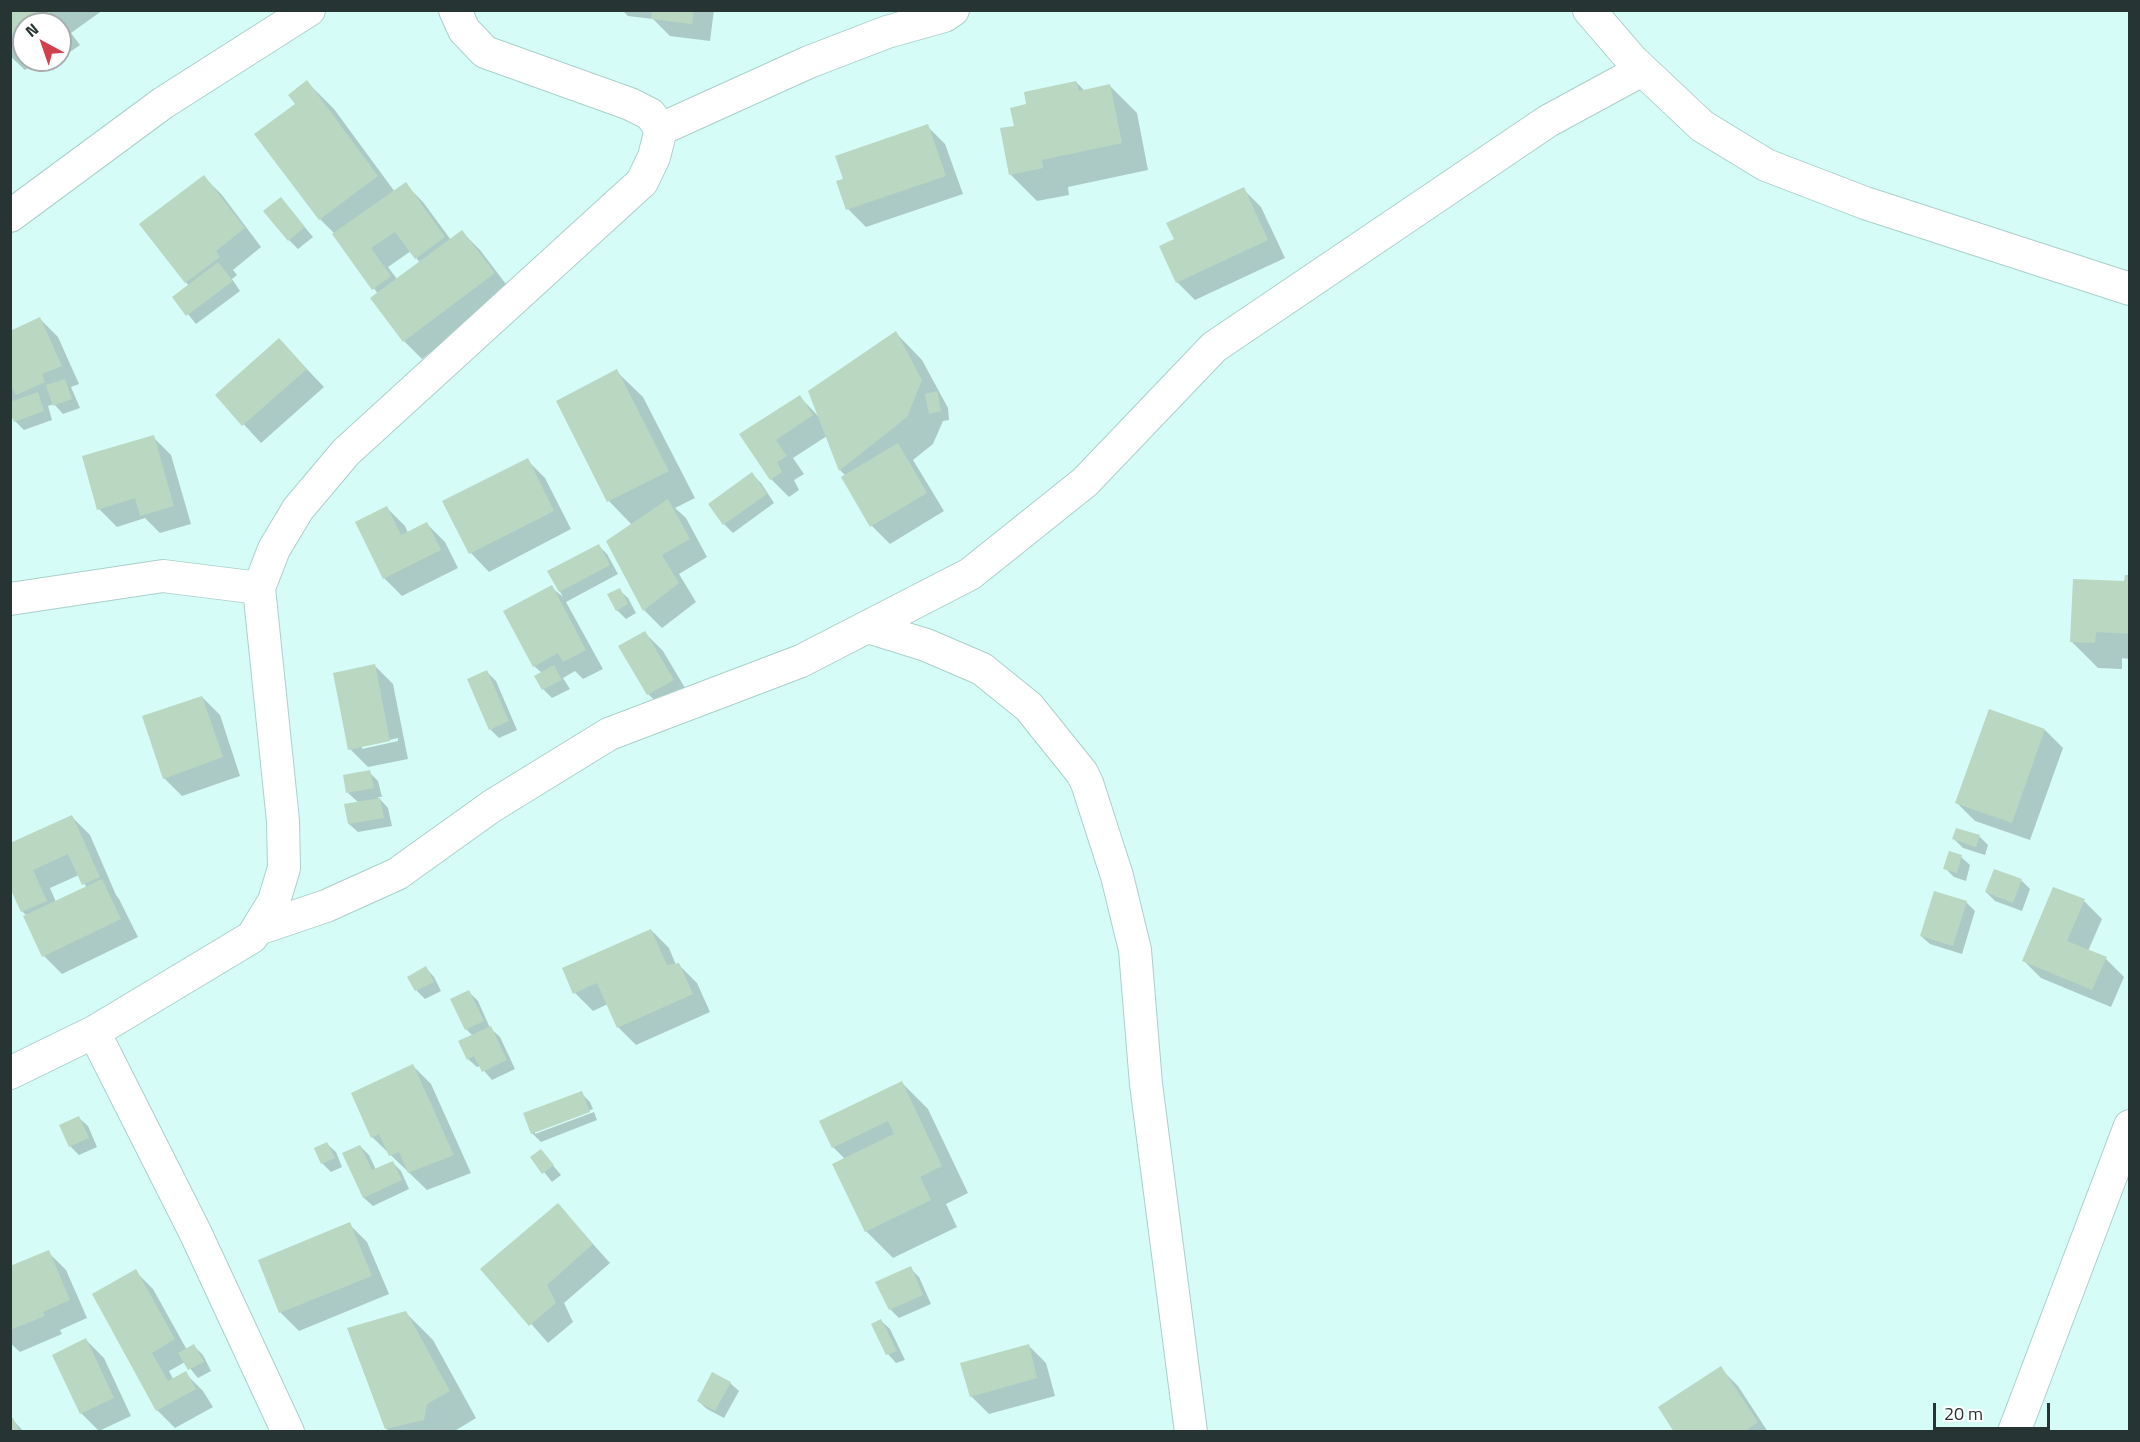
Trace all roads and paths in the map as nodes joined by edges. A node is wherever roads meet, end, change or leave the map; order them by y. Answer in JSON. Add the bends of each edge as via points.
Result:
{"nodes":[{"id":1,"x":309,"y":10,"type":"edge"},
{"id":2,"x":455,"y":10,"type":"edge"},
{"id":3,"x":953,"y":10,"type":"edge"},
{"id":4,"x":1589,"y":10,"type":"edge"},
{"id":5,"x":1642,"y":70,"type":"junction"},
{"id":6,"x":661,"y":129,"type":"junction"},
{"id":7,"x":10,"y":216,"type":"edge"},
{"id":8,"x":2130,"y":289,"type":"edge"},
{"id":9,"x":259,"y":588,"type":"junction"},
{"id":10,"x":10,"y":599,"type":"edge"},
{"id":11,"x":868,"y":627,"type":"junction"},
{"id":12,"x":258,"y":929,"type":"junction"},
{"id":13,"x":94,"y":1032,"type":"junction"},
{"id":14,"x":10,"y":1073,"type":"edge"},
{"id":15,"x":2130,"y":1126,"type":"edge"},
{"id":16,"x":288,"y":1431,"type":"edge"},
{"id":17,"x":1191,"y":1431,"type":"edge"},
{"id":18,"x":2014,"y":1431,"type":"edge"}],
"edges":[{"from":1,"to":7,"type":"street","via":[[163,103]]},
{"from":2,"to":6,"type":"street","via":[[464,30],[485,52],[630,104],[650,114]]},
{"from":3,"to":6,"type":"street","via":[[809,62]]},
{"from":4,"to":5,"type":"street"},
{"from":5,"to":8,"type":"street","via":[[1702,126],[1766,165],[1864,203]]},
{"from":5,"to":11,"type":"street","via":[[1548,121],[1214,346],[1077,489],[970,574]]},
{"from":6,"to":9,"type":"street","via":[[642,182],[346,452],[298,509],[274,549]]},
{"from":9,"to":10,"type":"street","via":[[163,576]]},
{"from":9,"to":12,"type":"street","via":[[283,821],[284,868],[274,901]]},
{"from":11,"to":12,"type":"street","via":[[801,661],[609,734],[492,807],[397,874],[327,906]]},
{"from":11,"to":17,"type":"street","via":[[926,645],[982,669],[1029,707],[1087,783],[1117,876],[1135,950],[1146,1084]]},
{"from":12,"to":13,"type":"street","via":[[252,938]]},
{"from":13,"to":14,"type":"street"},
{"from":13,"to":16,"type":"street","via":[[195,1232]]},
{"from":15,"to":18,"type":"street"}]}
